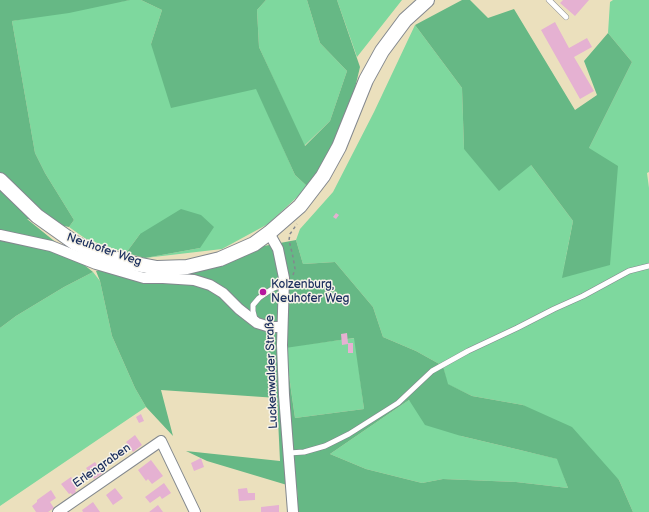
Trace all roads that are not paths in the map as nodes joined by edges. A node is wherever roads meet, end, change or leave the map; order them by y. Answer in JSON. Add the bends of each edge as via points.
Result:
{"nodes":[{"id":1,"x":427,"y":0,"type":"edge"},
{"id":2,"x":549,"y":0,"type":"edge"},
{"id":3,"x":566,"y":17,"type":"dead end"},
{"id":4,"x":0,"y":180,"type":"edge"},
{"id":5,"x":269,"y":233,"type":"junction"},
{"id":6,"x":0,"y":235,"type":"edge"},
{"id":7,"x":649,"y":266,"type":"edge"},
{"id":8,"x":284,"y":284,"type":"junction"},
{"id":9,"x":257,"y":323,"type":"junction"},
{"id":10,"x":282,"y":327,"type":"junction"},
{"id":11,"x":289,"y":453,"type":"junction"},
{"id":12,"x":58,"y":512,"type":"edge"},
{"id":13,"x":195,"y":512,"type":"edge"},
{"id":14,"x":292,"y":512,"type":"edge"}],
"edges":[{"from":1,"to":5,"type":"main road","via":[[410,16],[382,51],[366,80],[339,147],[323,176],[300,206]]},
{"from":2,"to":3,"type":"lane"},
{"from":4,"to":5,"type":"main road","via":[[37,216],[75,243],[103,255],[157,268],[187,267],[220,259],[254,244]]},
{"from":5,"to":8,"type":"street","name":"Luckenwalder Straße","via":[[278,249]]},
{"from":6,"to":9,"type":"street","name":"Neuhofer Weg","via":[[51,246],[96,264],[144,278],[194,280],[210,285]]},
{"from":7,"to":11,"type":"lane","via":[[629,271],[432,371],[398,403],[349,434],[325,446]]},
{"from":8,"to":9,"type":"lane","via":[[272,289],[253,305]]},
{"from":8,"to":10,"type":"street","name":"Luckenwalder Straße"},
{"from":9,"to":10,"type":"street","name":"Neuhofer Weg"},
{"from":10,"to":11,"type":"street","name":"Luckenwalder Straße"},
{"from":11,"to":14,"type":"street","name":"Luckenwalder Straße"},
{"from":12,"to":13,"type":"street","name":"Erlengraben","via":[[161,441]]}]}
